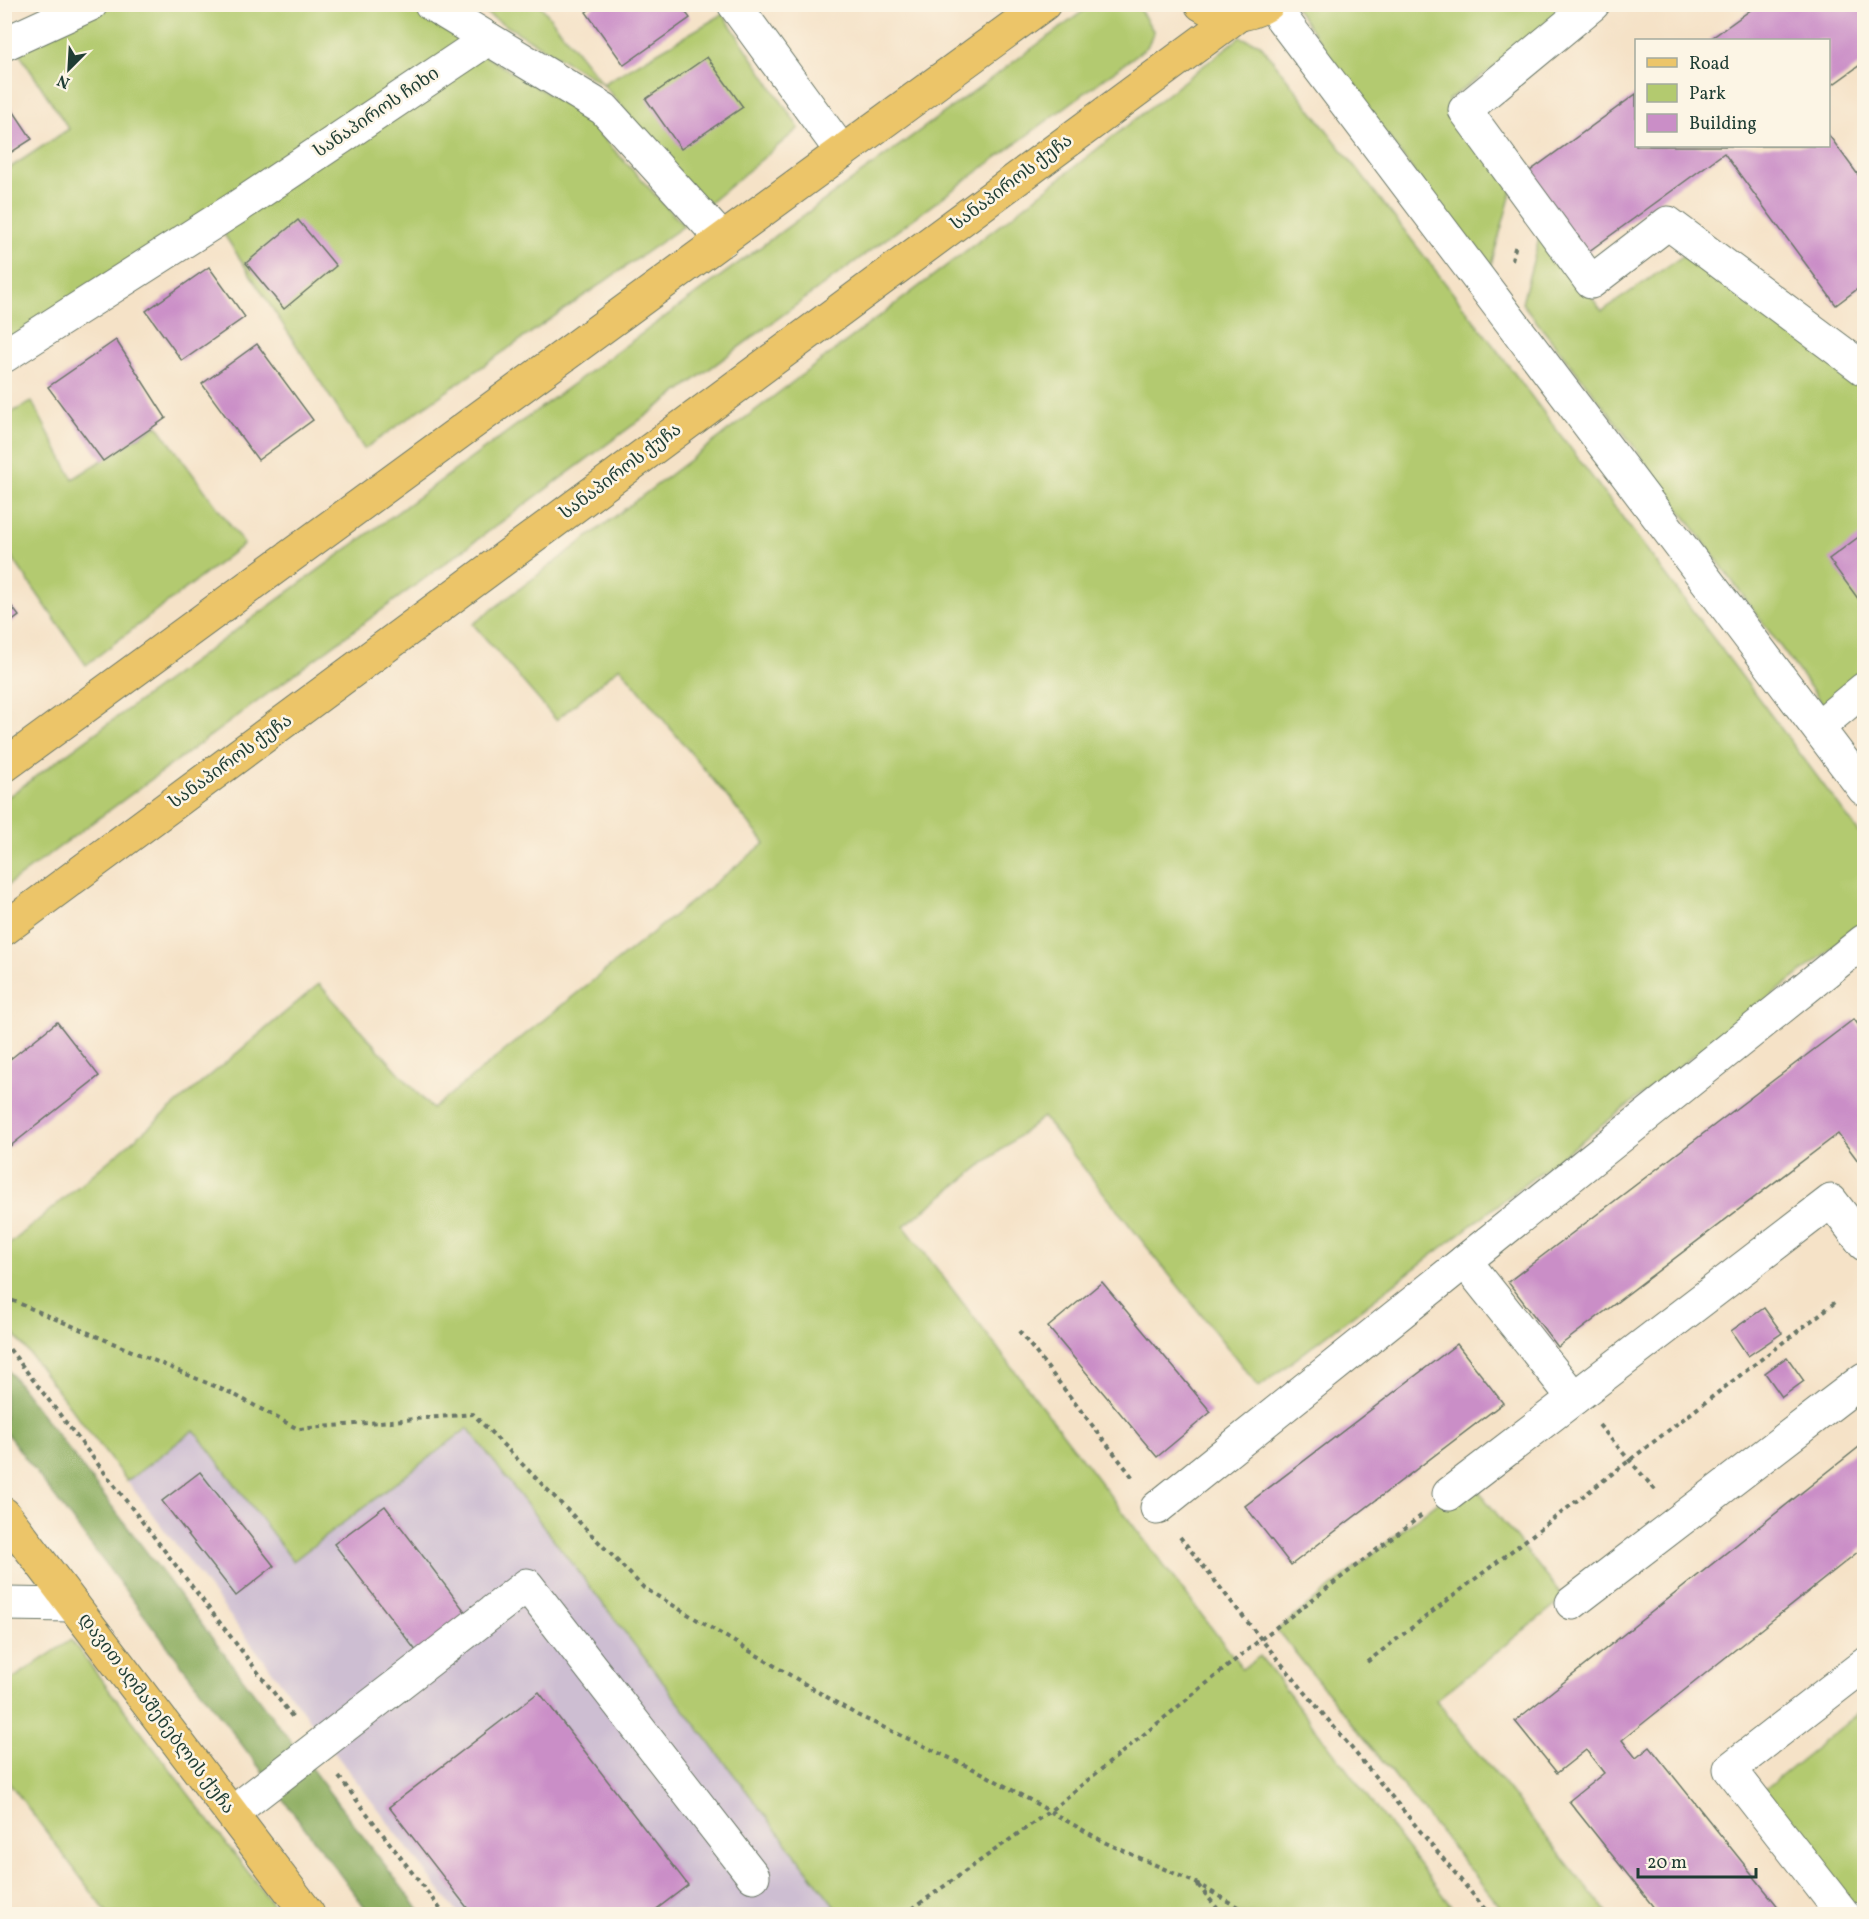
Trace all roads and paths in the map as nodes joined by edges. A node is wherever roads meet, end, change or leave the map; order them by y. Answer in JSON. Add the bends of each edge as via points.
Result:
{"nodes":[{"id":1,"x":91,"y":4,"type":"edge"},
{"id":2,"x":431,"y":4,"type":"edge"},
{"id":3,"x":734,"y":4,"type":"edge"},
{"id":4,"x":1044,"y":4,"type":"edge"},
{"id":5,"x":1201,"y":4,"type":"edge"},
{"id":6,"x":1270,"y":4,"type":"edge"},
{"id":7,"x":1593,"y":4,"type":"edge"},
{"id":8,"x":1238,"y":15,"type":"junction"},
{"id":9,"x":488,"y":39,"type":"junction"},
{"id":10,"x":4,"y":44,"type":"edge"},
{"id":11,"x":842,"y":152,"type":"junction"},
{"id":12,"x":1529,"y":197,"type":"junction"},
{"id":13,"x":723,"y":240,"type":"junction"},
{"id":14,"x":1499,"y":307,"type":"junction"},
{"id":15,"x":1858,"y":353,"type":"edge"},
{"id":16,"x":4,"y":356,"type":"edge"},
{"id":17,"x":1864,"y":689,"type":"edge"},
{"id":18,"x":1818,"y":727,"type":"junction"},
{"id":19,"x":4,"y":766,"type":"edge"},
{"id":20,"x":1864,"y":789,"type":"edge"},
{"id":21,"x":4,"y":929,"type":"edge"},
{"id":22,"x":1864,"y":941,"type":"edge"},
{"id":23,"x":1864,"y":1244,"type":"edge"},
{"id":24,"x":1465,"y":1261,"type":"junction"},
{"id":25,"x":4,"y":1298,"type":"edge"},
{"id":26,"x":1837,"y":1301,"type":"dead end"},
{"id":27,"x":1019,"y":1331,"type":"dead end"},
{"id":28,"x":4,"y":1342,"type":"edge"},
{"id":29,"x":1864,"y":1379,"type":"edge"},
{"id":30,"x":1575,"y":1398,"type":"junction"},
{"id":31,"x":1630,"y":1460,"type":"junction"},
{"id":32,"x":1449,"y":1494,"type":"joint"},
{"id":33,"x":1156,"y":1508,"type":"junction"},
{"id":34,"x":4,"y":1514,"type":"edge"},
{"id":35,"x":1681,"y":1520,"type":"junction"},
{"id":36,"x":1572,"y":1603,"type":"dead end"},
{"id":37,"x":4,"y":1604,"type":"edge"},
{"id":38,"x":73,"y":1605,"type":"junction"},
{"id":39,"x":1261,"y":1639,"type":"junction"},
{"id":40,"x":1367,"y":1662,"type":"dead end"},
{"id":41,"x":1864,"y":1665,"type":"edge"},
{"id":42,"x":317,"y":1749,"type":"junction"},
{"id":43,"x":1050,"y":1811,"type":"junction"},
{"id":44,"x":232,"y":1813,"type":"junction"},
{"id":45,"x":753,"y":1876,"type":"dead end"},
{"id":46,"x":1196,"y":1883,"type":"junction"},
{"id":47,"x":308,"y":1914,"type":"edge"},
{"id":48,"x":444,"y":1914,"type":"edge"},
{"id":49,"x":905,"y":1914,"type":"edge"},
{"id":50,"x":1222,"y":1914,"type":"edge"},
{"id":51,"x":1250,"y":1914,"type":"edge"},
{"id":52,"x":1489,"y":1914,"type":"edge"},
{"id":53,"x":1843,"y":1914,"type":"edge"}],
"edges":[{"from":1,"to":10,"type":"street"},
{"from":2,"to":9,"type":"street"},
{"from":3,"to":11,"type":"street"},
{"from":4,"to":11,"type":"main road"},
{"from":5,"to":8,"type":"main road","via":[[1223,14]]},
{"from":6,"to":8,"type":"main road","name":"სანაპიროს ქუჩა","via":[[1256,12]]},
{"from":6,"to":14,"type":"street"},
{"from":7,"to":12,"type":"street","via":[[1465,110]]},
{"from":8,"to":21,"type":"main road","name":"სანაპიროს ქუჩა"},
{"from":9,"to":13,"type":"street","via":[[604,109]]},
{"from":9,"to":16,"type":"street","name":"სანაპიროს ჩიხი","via":[[236,208]]},
{"from":11,"to":13,"type":"main road"},
{"from":12,"to":14,"type":"path"},
{"from":12,"to":15,"type":"street","via":[[1591,282],[1668,223]]},
{"from":13,"to":19,"type":"main road"},
{"from":14,"to":18,"type":"street"},
{"from":17,"to":18,"type":"street"},
{"from":18,"to":20,"type":"street"},
{"from":22,"to":24,"type":"street"},
{"from":23,"to":30,"type":"street","via":[[1831,1201]]},
{"from":24,"to":30,"type":"street"},
{"from":24,"to":33,"type":"street"},
{"from":25,"to":43,"type":"path","via":[[233,1394],[298,1429],[473,1414],[644,1588],[857,1715],[982,1773]]},
{"from":26,"to":31,"type":"path"},
{"from":27,"to":33,"type":"path"},
{"from":28,"to":42,"type":"path"},
{"from":29,"to":35,"type":"street"},
{"from":30,"to":31,"type":"path"},
{"from":30,"to":32,"type":"street"},
{"from":31,"to":35,"type":"path"},
{"from":31,"to":40,"type":"path"},
{"from":32,"to":39,"type":"path"},
{"from":33,"to":39,"type":"path"},
{"from":34,"to":38,"type":"main road","name":"დავით აღმაშენებლის ქუჩა"},
{"from":35,"to":36,"type":"street"},
{"from":37,"to":38,"type":"street"},
{"from":38,"to":44,"type":"main road","name":"დავით აღმაშენებლის ქუჩა"},
{"from":39,"to":43,"type":"path"},
{"from":39,"to":52,"type":"path"},
{"from":41,"to":53,"type":"street","via":[[1730,1768]]},
{"from":42,"to":44,"type":"street"},
{"from":42,"to":45,"type":"street","via":[[528,1585]]},
{"from":42,"to":48,"type":"path"},
{"from":43,"to":46,"type":"path","via":[[1107,1843]]},
{"from":43,"to":49,"type":"path"},
{"from":44,"to":47,"type":"main road","name":"დავით აღმაშენებლის ქუჩა"},
{"from":46,"to":50,"type":"path"},
{"from":46,"to":51,"type":"path"}]}
